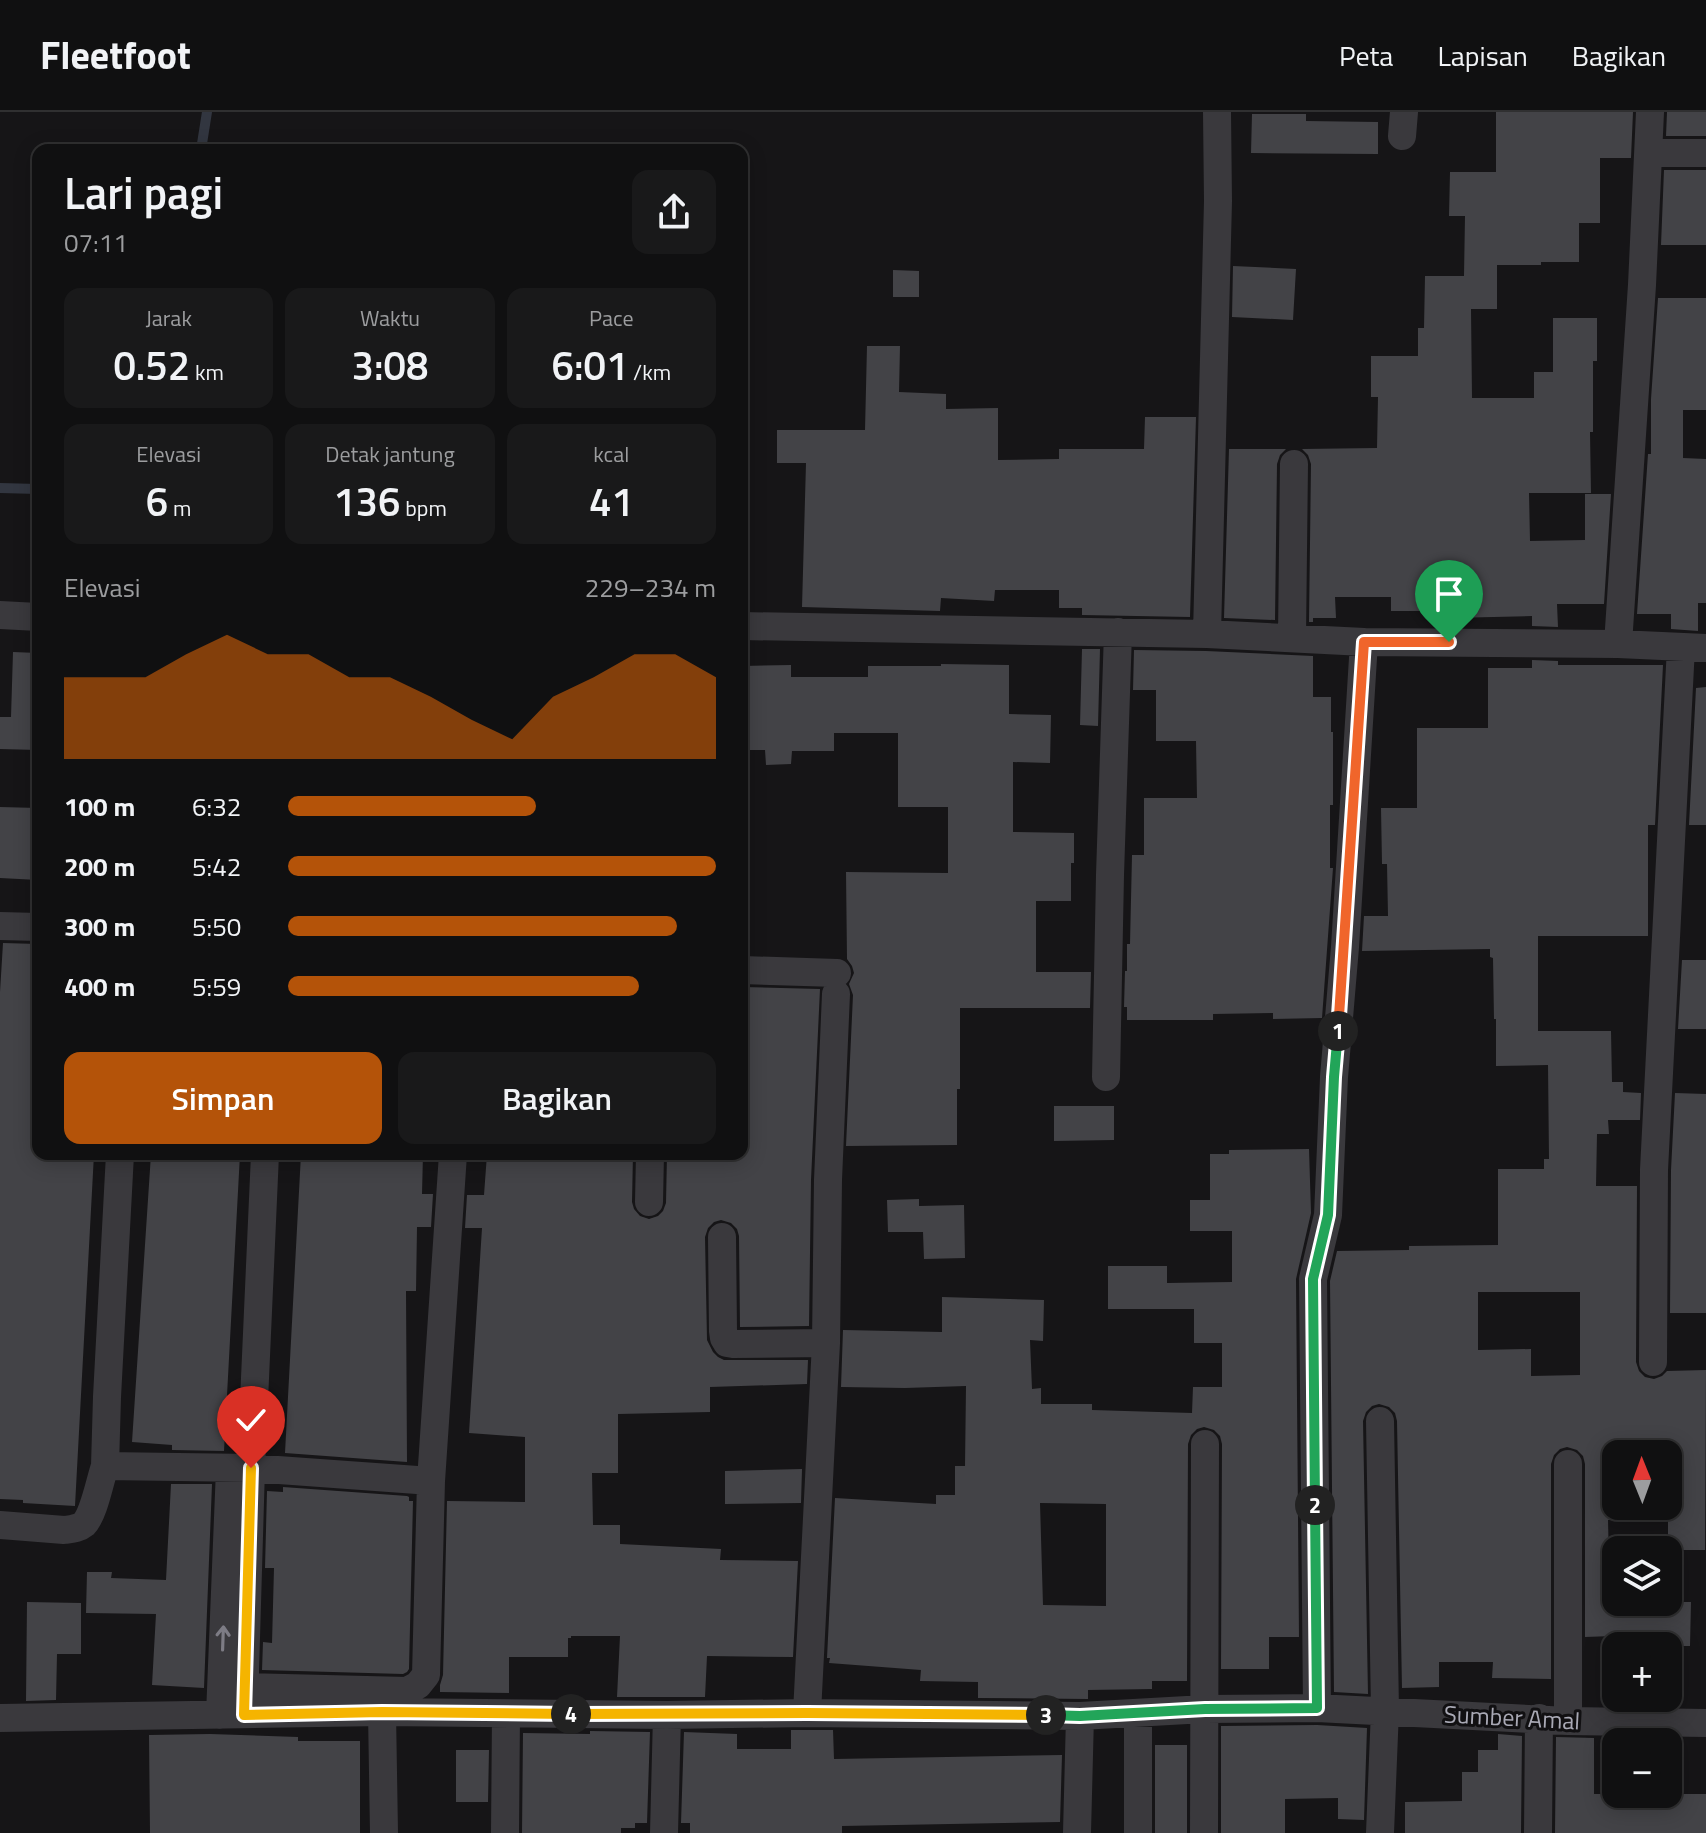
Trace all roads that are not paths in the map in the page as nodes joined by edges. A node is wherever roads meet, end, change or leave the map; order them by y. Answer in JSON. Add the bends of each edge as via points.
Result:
{"nodes":[{"id":1,"x":1217,"y":112,"type":"edge"},
{"id":2,"x":1650,"y":112,"type":"edge"},
{"id":3,"x":1649,"y":153,"type":"junction"},
{"id":4,"x":1706,"y":153,"type":"edge"},
{"id":5,"x":1294,"y":464,"type":"dead end"},
{"id":6,"x":0,"y":615,"type":"edge"},
{"id":7,"x":32,"y":617,"type":"edge"},
{"id":8,"x":748,"y":626,"type":"edge"},
{"id":9,"x":1118,"y":632,"type":"junction"},
{"id":10,"x":1207,"y":634,"type":"junction"},
{"id":11,"x":1292,"y":637,"type":"junction"},
{"id":12,"x":1364,"y":642,"type":"junction"},
{"id":13,"x":1618,"y":644,"type":"junction"},
{"id":14,"x":1694,"y":648,"type":"edge"},
{"id":15,"x":0,"y":926,"type":"edge"},
{"id":16,"x":32,"y":927,"type":"edge"},
{"id":17,"x":748,"y":971,"type":"edge"},
{"id":18,"x":1106,"y":1077,"type":"dead end"},
{"id":19,"x":120,"y":1160,"type":"edge"},
{"id":20,"x":265,"y":1160,"type":"edge"},
{"id":21,"x":453,"y":1160,"type":"edge"},
{"id":22,"x":650,"y":1160,"type":"edge"},
{"id":23,"x":649,"y":1202,"type":"dead end"},
{"id":24,"x":722,"y":1237,"type":"dead end"},
{"id":25,"x":826,"y":1343,"type":"junction"},
{"id":26,"x":1653,"y":1362,"type":"dead end"},
{"id":27,"x":1380,"y":1421,"type":"dead end"},
{"id":28,"x":1205,"y":1444,"type":"dead end"},
{"id":29,"x":1568,"y":1464,"type":"dead end"},
{"id":30,"x":105,"y":1466,"type":"junction"},
{"id":31,"x":240,"y":1468,"type":"junction"},
{"id":32,"x":431,"y":1481,"type":"junction"},
{"id":33,"x":0,"y":1525,"type":"edge"},
{"id":34,"x":236,"y":1706,"type":"junction"},
{"id":35,"x":1317,"y":1708,"type":"junction"},
{"id":36,"x":1205,"y":1709,"type":"junction"},
{"id":37,"x":1385,"y":1710,"type":"junction"},
{"id":38,"x":382,"y":1712,"type":"junction"},
{"id":39,"x":807,"y":1713,"type":"junction"},
{"id":40,"x":1138,"y":1713,"type":"junction"},
{"id":41,"x":506,"y":1714,"type":"junction"},
{"id":42,"x":667,"y":1715,"type":"junction"},
{"id":43,"x":1080,"y":1716,"type":"junction"},
{"id":44,"x":0,"y":1718,"type":"edge"},
{"id":45,"x":1539,"y":1718,"type":"junction"},
{"id":46,"x":1568,"y":1721,"type":"junction"},
{"id":47,"x":1706,"y":1723,"type":"edge"},
{"id":48,"x":384,"y":1833,"type":"edge"},
{"id":49,"x":505,"y":1833,"type":"edge"},
{"id":50,"x":664,"y":1833,"type":"edge"},
{"id":51,"x":1077,"y":1833,"type":"edge"},
{"id":52,"x":1138,"y":1833,"type":"edge"},
{"id":53,"x":1204,"y":1833,"type":"edge"},
{"id":54,"x":1380,"y":1833,"type":"edge"},
{"id":55,"x":1538,"y":1833,"type":"edge"}],
"edges":[{"from":1,"to":10,"type":"street"},
{"from":2,"to":3,"type":"street"},
{"from":3,"to":4,"type":"street"},
{"from":3,"to":13,"type":"street"},
{"from":5,"to":11,"type":"street"},
{"from":6,"to":7,"type":"street"},
{"from":8,"to":9,"type":"street"},
{"from":9,"to":10,"type":"street"},
{"from":9,"to":18,"type":"street"},
{"from":10,"to":11,"type":"street"},
{"from":11,"to":12,"type":"street"},
{"from":12,"to":13,"type":"street"},
{"from":12,"to":35,"type":"street","via":[[1328,1215],[1313,1279]]},
{"from":13,"to":14,"type":"street"},
{"from":14,"to":26,"type":"street","via":[[1654,1170]]},
{"from":15,"to":16,"type":"street"},
{"from":17,"to":25,"type":"street","via":[[837,984]]},
{"from":19,"to":30,"type":"street"},
{"from":20,"to":31,"type":"street"},
{"from":21,"to":32,"type":"street"},
{"from":22,"to":23,"type":"street"},
{"from":24,"to":25,"type":"street","via":[[727,1343]]},
{"from":25,"to":39,"type":"street"},
{"from":27,"to":37,"type":"street"},
{"from":28,"to":36,"type":"street"},
{"from":29,"to":46,"type":"street"},
{"from":30,"to":31,"type":"street"},
{"from":30,"to":33,"type":"street","via":[[81,1526],[64,1530]]},
{"from":31,"to":32,"type":"street"},
{"from":34,"to":31,"type":"street","one_way":true},
{"from":31,"to":34,"type":"street"},
{"from":32,"to":34,"type":"street","via":[[426,1675],[418,1685],[407,1691]]},
{"from":34,"to":38,"type":"street","name":"Sumber Amal"},
{"from":34,"to":44,"type":"street"},
{"from":35,"to":36,"type":"street","name":"Sumber Amal"},
{"from":35,"to":37,"type":"street","name":"Sumber Amal"},
{"from":36,"to":40,"type":"street","name":"Sumber Amal"},
{"from":36,"to":53,"type":"street"},
{"from":37,"to":45,"type":"street","name":"Sumber Amal"},
{"from":37,"to":54,"type":"street"},
{"from":38,"to":41,"type":"street","name":"Sumber Amal"},
{"from":38,"to":48,"type":"street"},
{"from":39,"to":42,"type":"street","name":"Sumber Amal"},
{"from":39,"to":43,"type":"street","name":"Sumber Amal"},
{"from":40,"to":43,"type":"street","name":"Sumber Amal"},
{"from":40,"to":52,"type":"street"},
{"from":41,"to":42,"type":"street","name":"Sumber Amal"},
{"from":41,"to":49,"type":"street"},
{"from":42,"to":50,"type":"street"},
{"from":43,"to":51,"type":"street"},
{"from":45,"to":46,"type":"street","name":"Sumber Amal"},
{"from":45,"to":55,"type":"street"},
{"from":46,"to":47,"type":"street","name":"Sumber Amal"}]}
